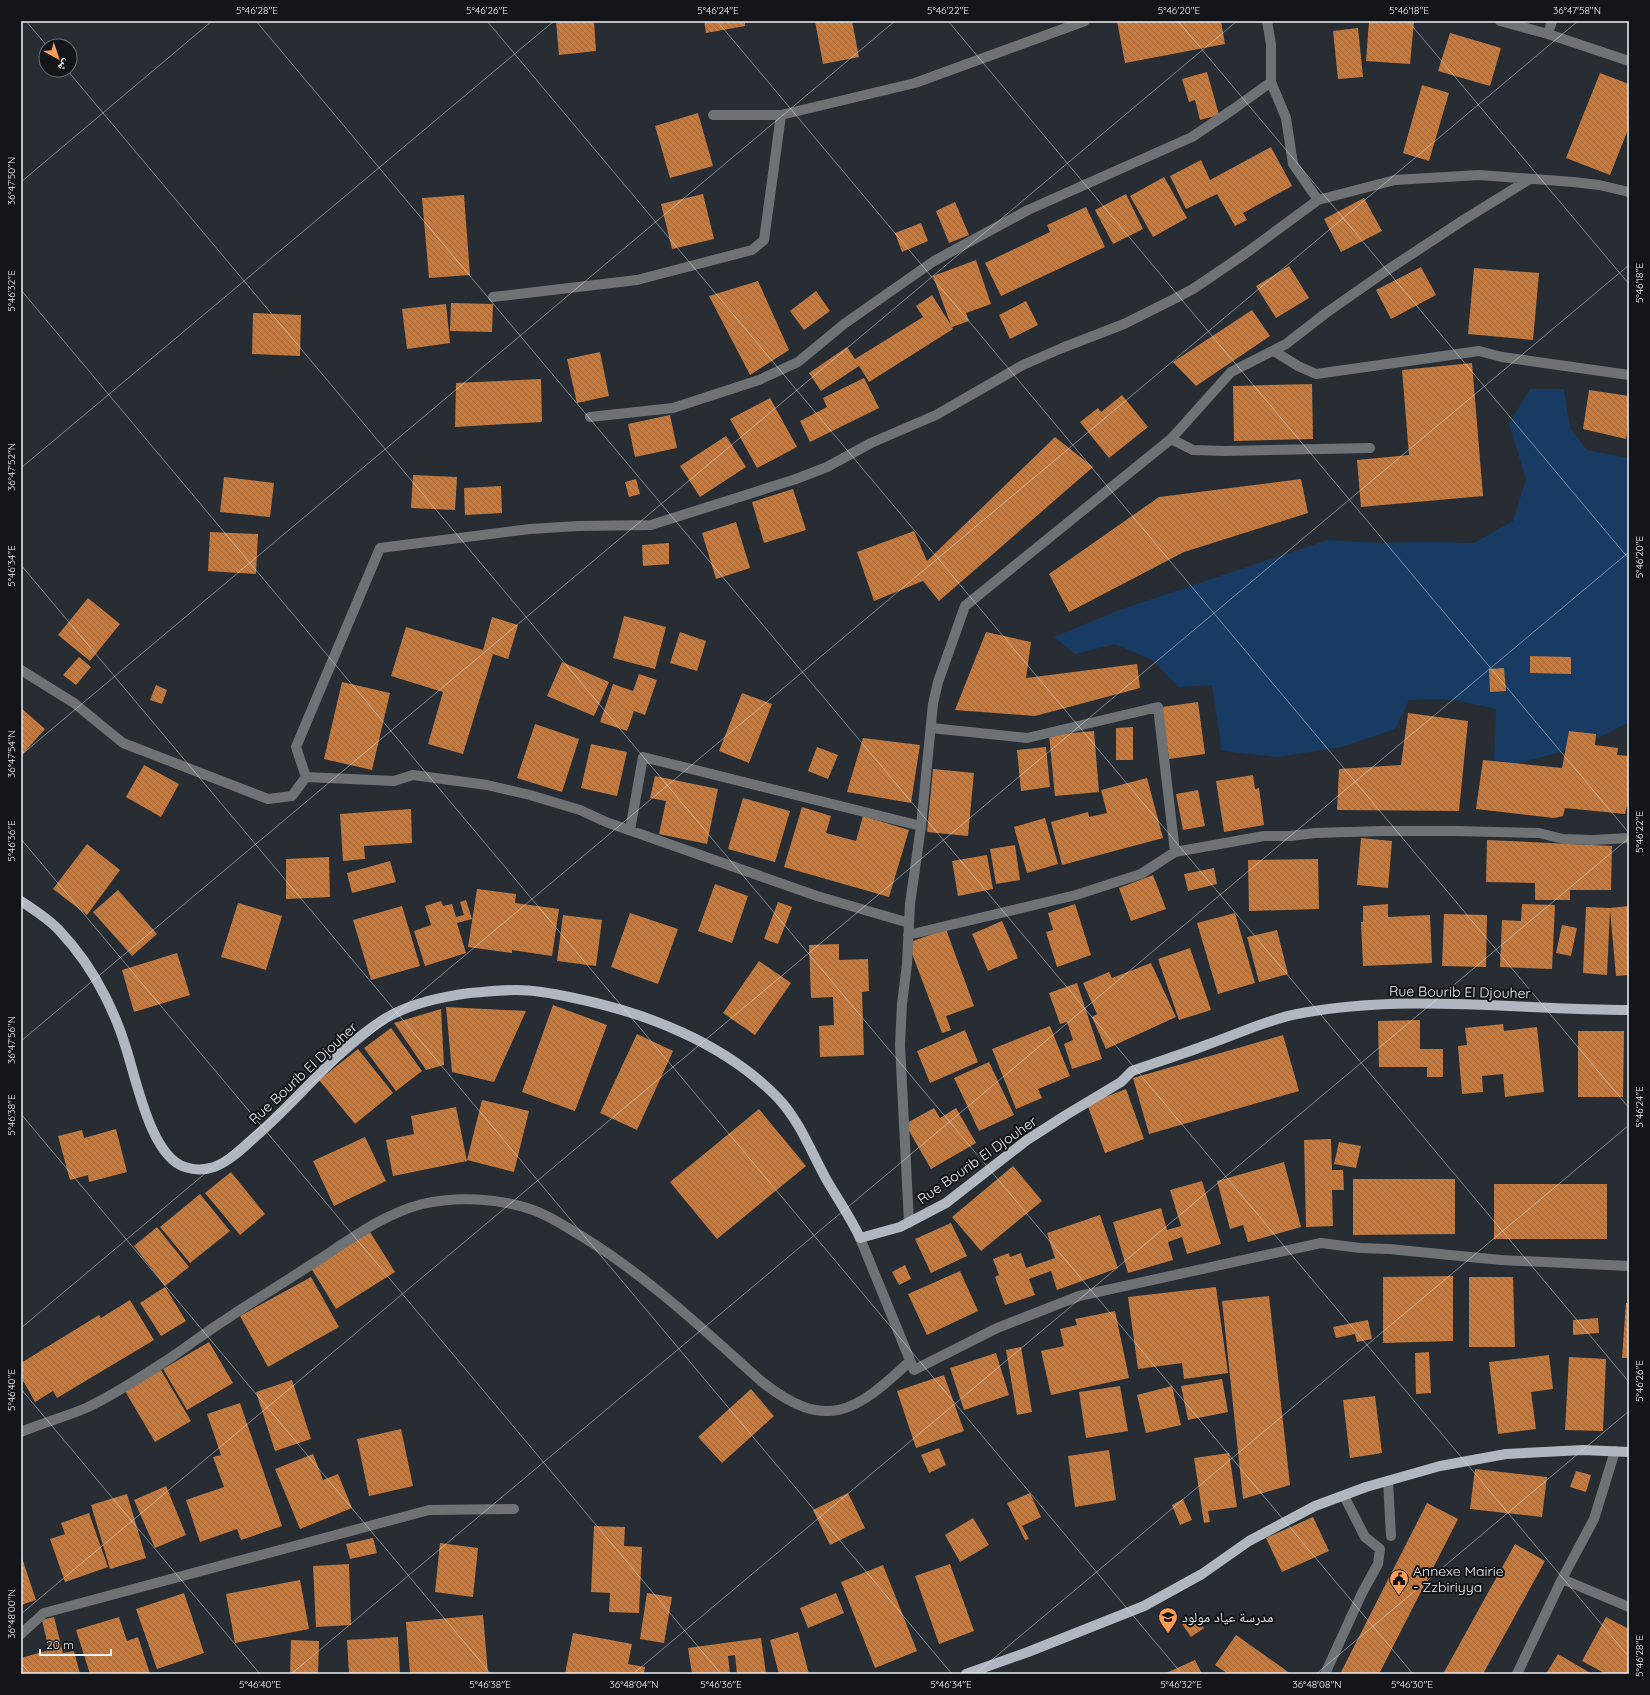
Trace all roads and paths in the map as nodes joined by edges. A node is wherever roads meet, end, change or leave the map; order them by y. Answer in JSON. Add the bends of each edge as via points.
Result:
{"nodes":[{"id":1,"x":1085,"y":21,"type":"edge"},
{"id":2,"x":1267,"y":21,"type":"edge"},
{"id":3,"x":1500,"y":21,"type":"edge"},
{"id":4,"x":1552,"y":21,"type":"edge"},
{"id":5,"x":1548,"y":34,"type":"junction"},
{"id":6,"x":1629,"y":61,"type":"edge"},
{"id":7,"x":1271,"y":82,"type":"junction"},
{"id":8,"x":713,"y":115,"type":"dead end"},
{"id":9,"x":781,"y":115,"type":"junction"},
{"id":10,"x":1530,"y":179,"type":"junction"},
{"id":11,"x":1629,"y":192,"type":"edge"},
{"id":12,"x":1318,"y":200,"type":"junction"},
{"id":13,"x":493,"y":297,"type":"dead end"},
{"id":14,"x":1274,"y":351,"type":"junction"},
{"id":15,"x":1629,"y":375,"type":"edge"},
{"id":16,"x":590,"y":418,"type":"dead end"},
{"id":17,"x":1171,"y":439,"type":"junction"},
{"id":18,"x":1370,"y":448,"type":"dead end"},
{"id":19,"x":21,"y":670,"type":"edge"},
{"id":20,"x":931,"y":728,"type":"junction"},
{"id":21,"x":306,"y":777,"type":"junction"},
{"id":22,"x":921,"y":826,"type":"junction"},
{"id":23,"x":630,"y":830,"type":"junction"},
{"id":24,"x":1629,"y":838,"type":"edge"},
{"id":25,"x":1175,"y":852,"type":"junction"},
{"id":26,"x":21,"y":901,"type":"edge"},
{"id":27,"x":909,"y":923,"type":"junction"},
{"id":28,"x":908,"y":935,"type":"junction"},
{"id":29,"x":1629,"y":1010,"type":"edge"},
{"id":30,"x":909,"y":1223,"type":"junction"},
{"id":31,"x":860,"y":1238,"type":"junction"},
{"id":32,"x":1629,"y":1266,"type":"edge"},
{"id":33,"x":910,"y":1361,"type":"junction"},
{"id":34,"x":21,"y":1432,"type":"edge"},
{"id":35,"x":1615,"y":1451,"type":"junction"},
{"id":36,"x":1629,"y":1452,"type":"edge"},
{"id":37,"x":1388,"y":1481,"type":"junction"},
{"id":38,"x":1344,"y":1496,"type":"junction"},
{"id":39,"x":514,"y":1509,"type":"dead end"},
{"id":40,"x":1391,"y":1536,"type":"dead end"},
{"id":41,"x":1562,"y":1579,"type":"junction"},
{"id":42,"x":1629,"y":1608,"type":"edge"},
{"id":43,"x":21,"y":1634,"type":"edge"},
{"id":44,"x":966,"y":1674,"type":"edge"},
{"id":45,"x":1326,"y":1674,"type":"edge"},
{"id":46,"x":1517,"y":1674,"type":"edge"}],
"edges":[{"from":1,"to":9,"type":"street","via":[[915,82]]},
{"from":2,"to":7,"type":"street","via":[[1271,44]]},
{"from":3,"to":5,"type":"street"},
{"from":4,"to":5,"type":"street"},
{"from":5,"to":6,"type":"street"},
{"from":7,"to":12,"type":"street","via":[[1286,118],[1293,164]]},
{"from":7,"to":16,"type":"street","via":[[1192,137],[1028,210],[934,261],[844,324],[798,362],[759,380],[673,408]]},
{"from":8,"to":9,"type":"street"},
{"from":9,"to":13,"type":"street","via":[[764,240],[752,250],[637,280]]},
{"from":10,"to":11,"type":"street","via":[[1599,185]]},
{"from":10,"to":12,"type":"street","via":[[1479,175],[1395,180]]},
{"from":10,"to":14,"type":"street","via":[[1386,271]]},
{"from":12,"to":21,"type":"street","via":[[1246,253],[1172,300],[1124,324],[1023,365],[936,415],[796,479],[651,525],[530,529],[380,548],[296,747]]},
{"from":14,"to":15,"type":"street","via":[[1316,374],[1479,351],[1502,357]]},
{"from":14,"to":17,"type":"street","via":[[1231,372]]},
{"from":17,"to":18,"type":"street","via":[[1193,450]]},
{"from":17,"to":20,"type":"street","via":[[965,606],[938,682]]},
{"from":19,"to":21,"type":"street","via":[[74,703],[123,743],[268,799],[292,796]]},
{"from":20,"to":22,"type":"street"},
{"from":20,"to":25,"type":"street","via":[[1027,738],[1158,707]]},
{"from":21,"to":23,"type":"street","via":[[394,781],[412,775],[487,785],[580,810]]},
{"from":22,"to":23,"type":"street","via":[[643,757]]},
{"from":22,"to":27,"type":"street"},
{"from":23,"to":27,"type":"street","via":[[817,896]]},
{"from":24,"to":25,"type":"street","via":[[1563,839],[1540,833],[1344,832],[1264,836]]},
{"from":25,"to":28,"type":"street","via":[[1141,874],[1076,895]]},
{"from":26,"to":31,"type":"main road","name":"Rue Bourib El Djouher","via":[[57,928],[90,970],[122,1035],[147,1120],[171,1160],[183,1166],[198,1169],[214,1167],[232,1156],[277,1118],[327,1066],[363,1034],[388,1017],[422,1002],[445,996],[517,990],[565,996],[639,1015],[692,1038],[738,1065],[775,1096],[791,1114]]},
{"from":27,"to":28,"type":"street"},
{"from":28,"to":30,"type":"street","via":[[900,1045]]},
{"from":29,"to":30,"type":"main road","name":"Rue Bourib El Djouher","via":[[1393,1004],[1326,1010],[1272,1020],[1132,1072],[1121,1082],[1027,1140],[946,1203]]},
{"from":30,"to":31,"type":"main road","name":"Rue Bourib El Djouher"},
{"from":31,"to":33,"type":"street"},
{"from":32,"to":33,"type":"street","via":[[1501,1260],[1321,1243],[1079,1296],[997,1328],[914,1370]]},
{"from":33,"to":34,"type":"street","via":[[882,1387],[853,1406],[824,1411],[804,1407],[783,1397],[761,1381],[698,1323],[656,1289],[597,1246],[559,1223],[520,1206],[479,1200],[453,1200],[424,1204],[392,1215],[349,1239],[125,1386],[86,1408]]},
{"from":35,"to":36,"type":"main road"},
{"from":35,"to":37,"type":"main road","via":[[1506,1454],[1440,1466]]},
{"from":35,"to":41,"type":"street","via":[[1594,1519]]},
{"from":37,"to":38,"type":"main road"},
{"from":37,"to":40,"type":"street"},
{"from":38,"to":44,"type":"main road","via":[[1315,1506],[1249,1541],[1202,1574],[1144,1606]]},
{"from":38,"to":45,"type":"street","via":[[1365,1537],[1380,1549],[1378,1564],[1362,1593]]},
{"from":39,"to":43,"type":"street","via":[[429,1510],[44,1613]]},
{"from":41,"to":42,"type":"street"},
{"from":41,"to":46,"type":"street"}]}
